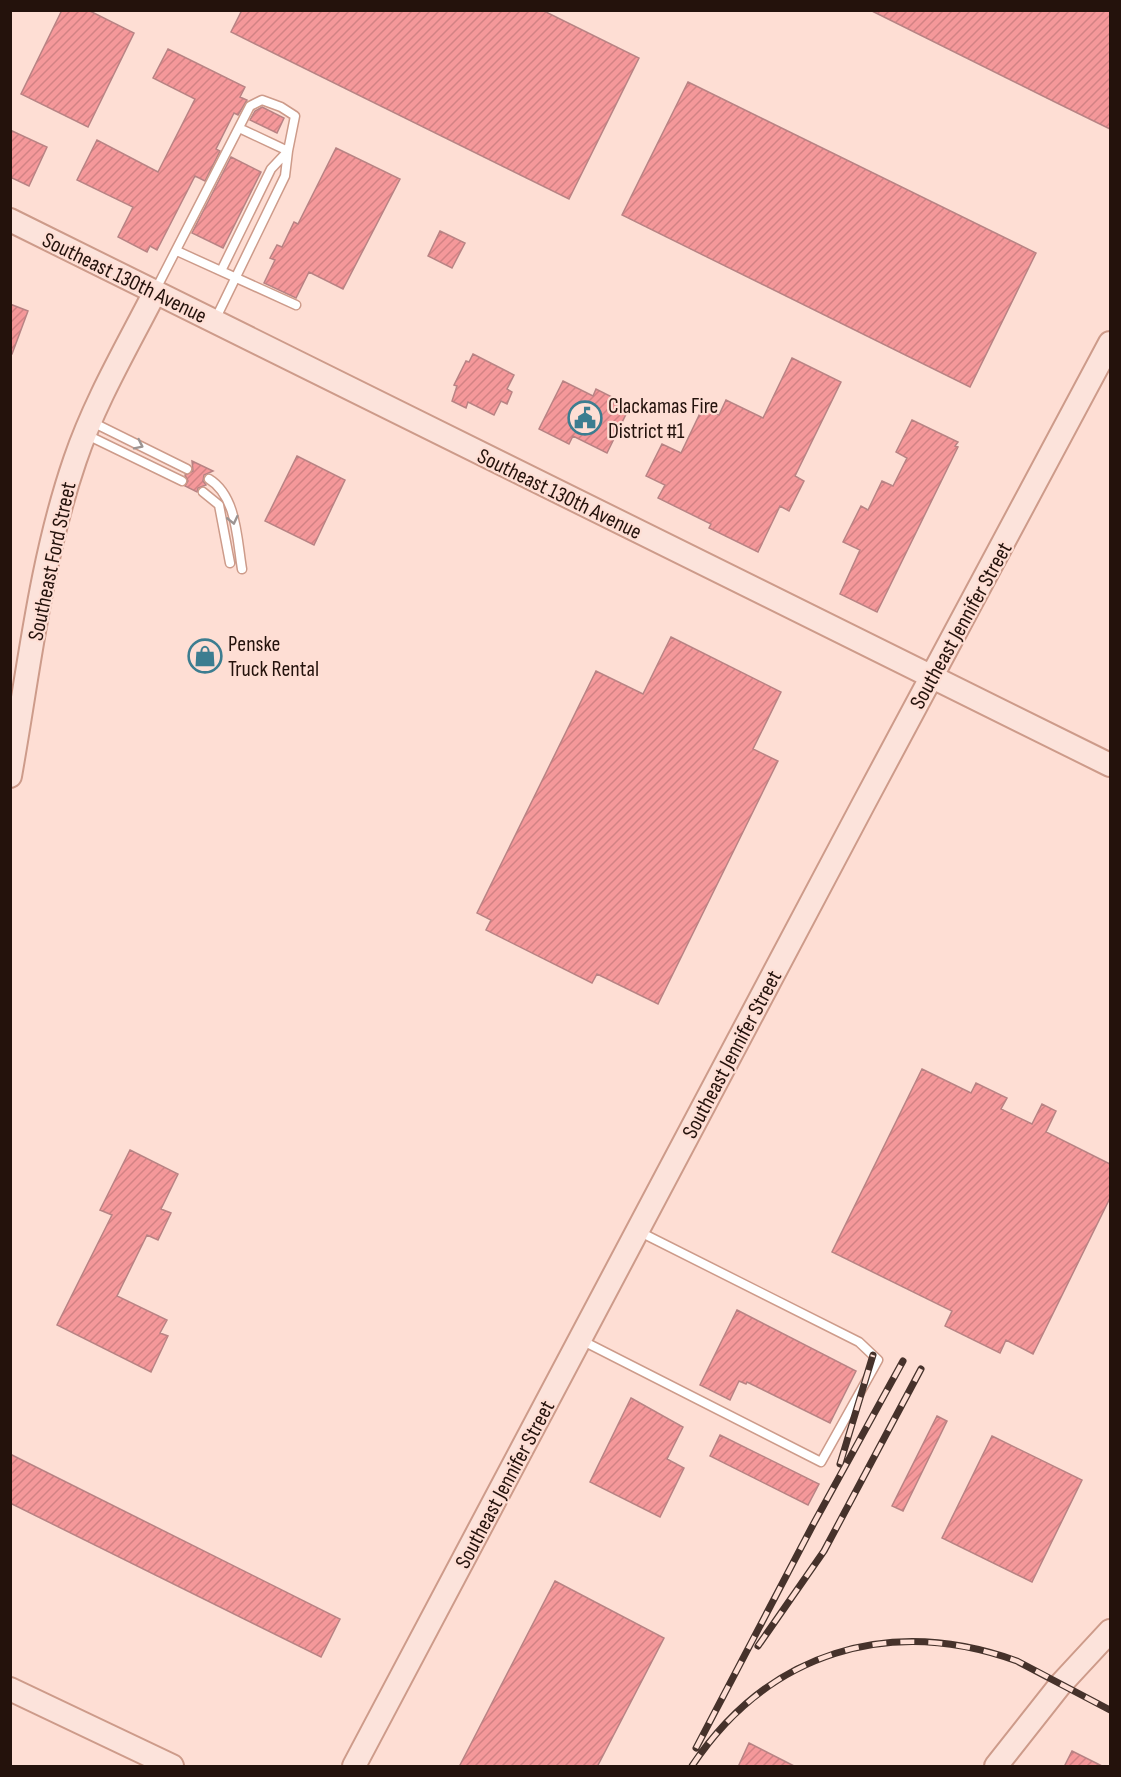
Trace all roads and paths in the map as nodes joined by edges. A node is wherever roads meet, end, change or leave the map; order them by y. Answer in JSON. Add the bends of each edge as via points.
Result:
{"nodes":[{"id":1,"x":238,"y":128,"type":"junction"},
{"id":2,"x":288,"y":151,"type":"junction"},
{"id":3,"x":10,"y":220,"type":"edge"},
{"id":4,"x":177,"y":251,"type":"junction"},
{"id":5,"x":221,"y":271,"type":"junction"},
{"id":6,"x":236,"y":277,"type":"junction"},
{"id":7,"x":155,"y":291,"type":"junction"},
{"id":8,"x":296,"y":305,"type":"dead end"},
{"id":9,"x":214,"y":321,"type":"junction"},
{"id":10,"x":1110,"y":343,"type":"edge"},
{"id":11,"x":87,"y":428,"type":"junction"},
{"id":12,"x":188,"y":469,"type":"dead end"},
{"id":13,"x":209,"y":479,"type":"dead end"},
{"id":14,"x":182,"y":481,"type":"dead end"},
{"id":15,"x":203,"y":492,"type":"dead end"},
{"id":16,"x":230,"y":563,"type":"dead end"},
{"id":17,"x":242,"y":569,"type":"dead end"},
{"id":18,"x":932,"y":676,"type":"junction"},
{"id":19,"x":1110,"y":765,"type":"edge"},
{"id":20,"x":10,"y":776,"type":"edge"},
{"id":21,"x":637,"y":1231,"type":"junction"},
{"id":22,"x":580,"y":1340,"type":"junction"},
{"id":23,"x":1110,"y":1631,"type":"edge"},
{"id":24,"x":10,"y":1689,"type":"edge"},
{"id":25,"x":172,"y":1767,"type":"edge"},
{"id":26,"x":354,"y":1767,"type":"edge"},
{"id":27,"x":996,"y":1767,"type":"edge"}],
"edges":[{"from":1,"to":2,"type":"lane"},
{"from":1,"to":2,"type":"lane","via":[[250,106],[262,100],[281,107],[295,116]]},
{"from":1,"to":4,"type":"lane"},
{"from":2,"to":5,"type":"lane","via":[[271,169]]},
{"from":2,"to":6,"type":"lane","via":[[285,176]]},
{"from":3,"to":7,"type":"street","name":"Southeast 130th Avenue"},
{"from":4,"to":5,"type":"lane"},
{"from":4,"to":7,"type":"lane"},
{"from":5,"to":6,"type":"lane"},
{"from":6,"to":8,"type":"lane"},
{"from":6,"to":9,"type":"lane"},
{"from":7,"to":9,"type":"street","name":"Southeast 130th Avenue"},
{"from":7,"to":11,"type":"street","name":"Southeast Ford Street"},
{"from":9,"to":18,"type":"street","name":"Southeast 130th Avenue"},
{"from":10,"to":18,"type":"street","name":"Southeast Jennifer Street"},
{"from":11,"to":12,"type":"lane","one_way":true},
{"from":11,"to":14,"type":"lane"},
{"from":11,"to":20,"type":"street","name":"Southeast Ford Street","via":[[49,551]]},
{"from":13,"to":17,"type":"lane","one_way":true,"via":[[225,493]]},
{"from":15,"to":16,"type":"lane","via":[[219,505]]},
{"from":18,"to":19,"type":"street","name":"Southeast 130th Avenue"},
{"from":18,"to":21,"type":"street","name":"Southeast Jennifer Street"},
{"from":21,"to":22,"type":"street","name":"Southeast Jennifer Street"},
{"from":21,"to":22,"type":"lane","via":[[859,1342],[878,1360],[821,1462]]},
{"from":22,"to":26,"type":"street","name":"Southeast Jennifer Street"},
{"from":23,"to":27,"type":"street","via":[[1060,1685]]},
{"from":24,"to":25,"type":"street"}]}
